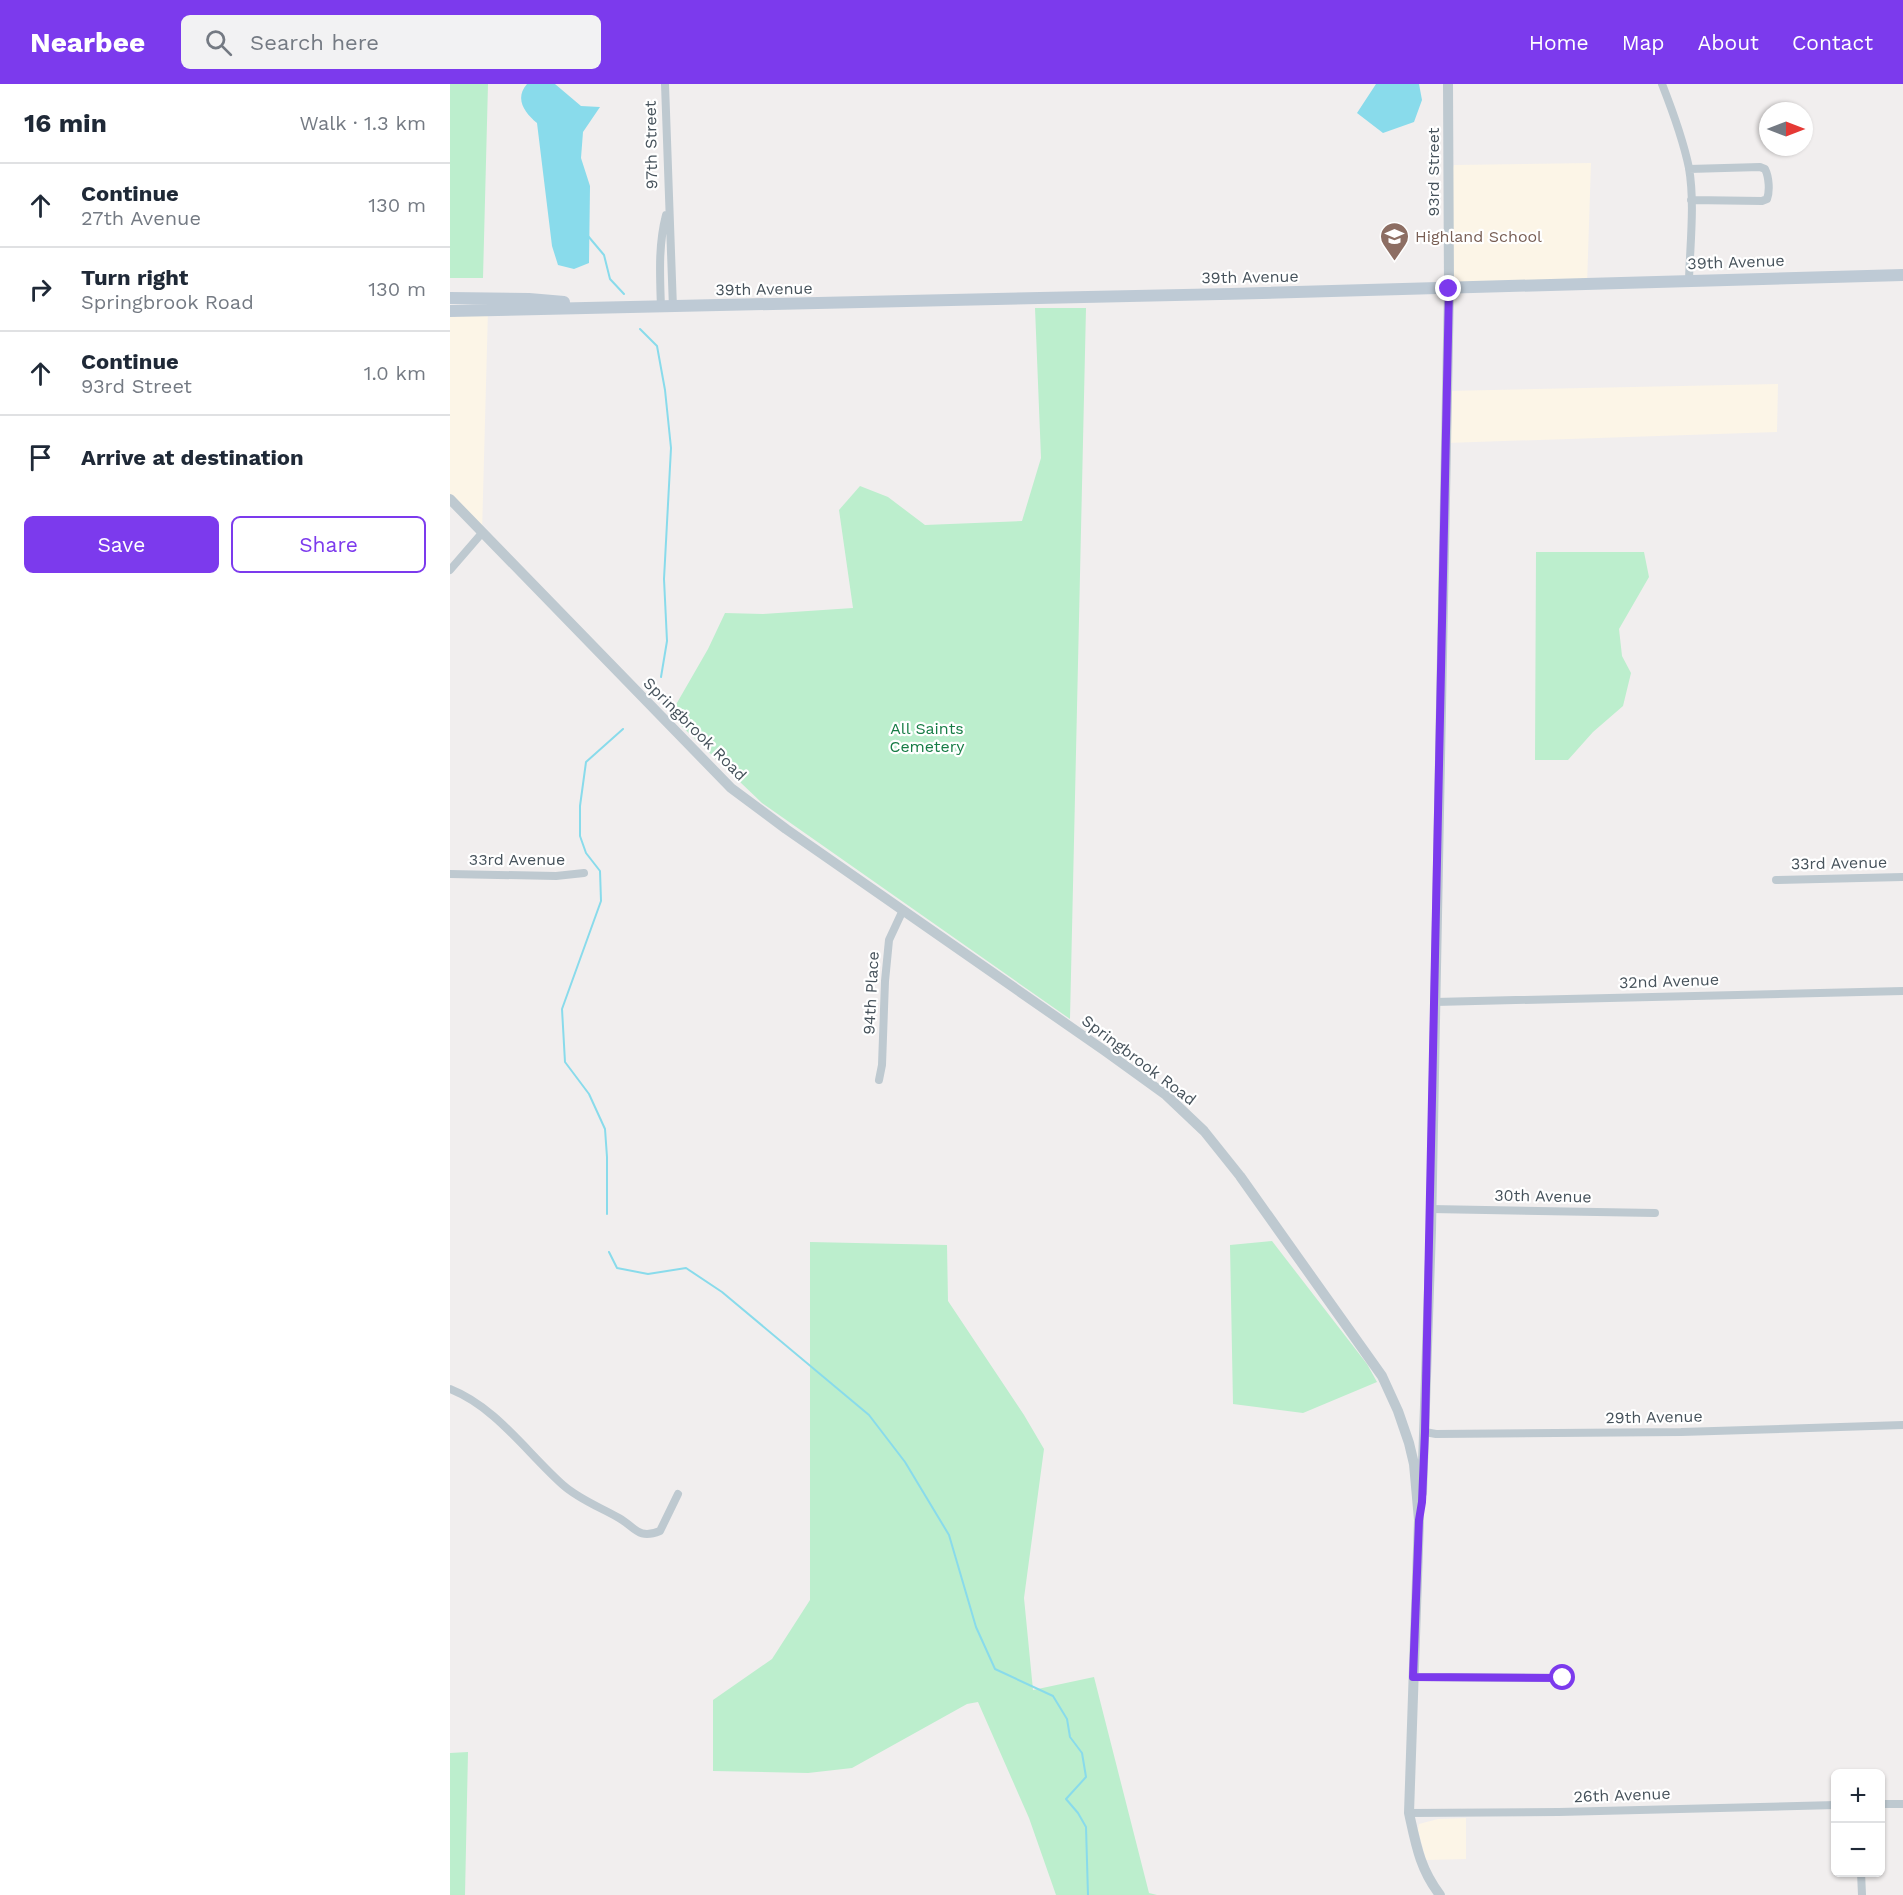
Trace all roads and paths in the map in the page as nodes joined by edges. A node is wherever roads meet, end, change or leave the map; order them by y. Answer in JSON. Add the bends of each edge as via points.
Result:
{"nodes":[{"id":1,"x":665,"y":84,"type":"edge"},
{"id":2,"x":1448,"y":84,"type":"edge"},
{"id":3,"x":1662,"y":84,"type":"edge"},
{"id":4,"x":1689,"y":169,"type":"junction"},
{"id":5,"x":1691,"y":200,"type":"junction"},
{"id":6,"x":1903,"y":275,"type":"edge"},
{"id":7,"x":1689,"y":280,"type":"junction"},
{"id":8,"x":1449,"y":289,"type":"junction"},
{"id":9,"x":450,"y":298,"type":"edge"},
{"id":10,"x":667,"y":308,"type":"junction"},
{"id":11,"x":598,"y":309,"type":"junction"},
{"id":12,"x":450,"y":311,"type":"edge"},
{"id":13,"x":450,"y":499,"type":"edge"},
{"id":14,"x":482,"y":533,"type":"junction"},
{"id":15,"x":450,"y":570,"type":"edge"},
{"id":16,"x":584,"y":873,"type":"dead end"},
{"id":17,"x":450,"y":874,"type":"edge"},
{"id":18,"x":1903,"y":877,"type":"edge"},
{"id":19,"x":1776,"y":880,"type":"dead end"},
{"id":20,"x":903,"y":910,"type":"junction"},
{"id":21,"x":1903,"y":992,"type":"edge"},
{"id":22,"x":1435,"y":1002,"type":"junction"},
{"id":23,"x":879,"y":1080,"type":"dead end"},
{"id":24,"x":1431,"y":1209,"type":"junction"},
{"id":25,"x":1655,"y":1213,"type":"dead end"},
{"id":26,"x":450,"y":1389,"type":"edge"},
{"id":27,"x":1903,"y":1425,"type":"edge"},
{"id":28,"x":1405,"y":1430,"type":"junction"},
{"id":29,"x":1425,"y":1432,"type":"junction"},
{"id":30,"x":678,"y":1494,"type":"dead end"},
{"id":31,"x":1419,"y":1520,"type":"junction"},
{"id":32,"x":1413,"y":1677,"type":"junction"},
{"id":33,"x":1563,"y":1678,"type":"dead end"},
{"id":34,"x":1885,"y":1804,"type":"edge"},
{"id":35,"x":1903,"y":1804,"type":"edge"},
{"id":36,"x":1831,"y":1805,"type":"edge"},
{"id":37,"x":1409,"y":1813,"type":"junction"},
{"id":38,"x":1861,"y":1877,"type":"edge"},
{"id":39,"x":1440,"y":1895,"type":"edge"},
{"id":40,"x":1862,"y":1895,"type":"edge"}],
"edges":[{"from":1,"to":10,"type":"street","name":"97th Street"},
{"from":2,"to":8,"type":"street","name":"93rd Street"},
{"from":3,"to":4,"type":"street","via":[[1679,127]]},
{"from":4,"to":5,"type":"street"},
{"from":4,"to":5,"type":"street","via":[[1760,167],[1767,173],[1769,195],[1762,201]]},
{"from":5,"to":7,"type":"street"},
{"from":6,"to":7,"type":"main road","name":"39th Avenue"},
{"from":7,"to":8,"type":"main road","name":"39th Avenue"},
{"from":8,"to":10,"type":"main road","name":"39th Avenue"},
{"from":8,"to":22,"type":"street","name":"93rd Street"},
{"from":9,"to":11,"type":"main road","name":"39th Avenue","via":[[529,299]]},
{"from":10,"to":11,"type":"main road","name":"39th Avenue"},
{"from":11,"to":12,"type":"main road","name":"39th Avenue"},
{"from":13,"to":14,"type":"street","name":"Springbrook Road"},
{"from":14,"to":15,"type":"street"},
{"from":14,"to":20,"type":"street","name":"Springbrook Road","via":[[731,788]]},
{"from":16,"to":17,"type":"street","name":"33rd Avenue"},
{"from":18,"to":19,"type":"street","name":"33rd Avenue"},
{"from":20,"to":23,"type":"street","name":"94th Place","via":[[889,940]]},
{"from":20,"to":28,"type":"street","name":"Springbrook Road","via":[[1188,1114],[1240,1176],[1370,1359]]},
{"from":21,"to":22,"type":"street","name":"32nd Avenue"},
{"from":22,"to":24,"type":"street","name":"93rd Street"},
{"from":24,"to":25,"type":"street","name":"30th Avenue"},
{"from":24,"to":29,"type":"street","name":"93rd Street"},
{"from":26,"to":30,"type":"street","via":[[491,1414],[586,1502],[622,1519],[641,1534],[660,1531]]},
{"from":27,"to":29,"type":"street","name":"29th Avenue","via":[[1692,1432]]},
{"from":28,"to":29,"type":"street","name":"29th Avenue"},
{"from":28,"to":31,"type":"street","name":"Springbrook Road","via":[[1414,1464]]},
{"from":29,"to":31,"type":"street","name":"93rd Street"},
{"from":31,"to":32,"type":"street","name":"Springbrook Road"},
{"from":32,"to":33,"type":"street"},
{"from":32,"to":37,"type":"street","name":"Springbrook Road"},
{"from":34,"to":35,"type":"street"},
{"from":36,"to":37,"type":"street","name":"26th Avenue"},
{"from":37,"to":39,"type":"street","name":"Springbrook Road","via":[[1422,1867]]},
{"from":38,"to":40,"type":"street"}]}
